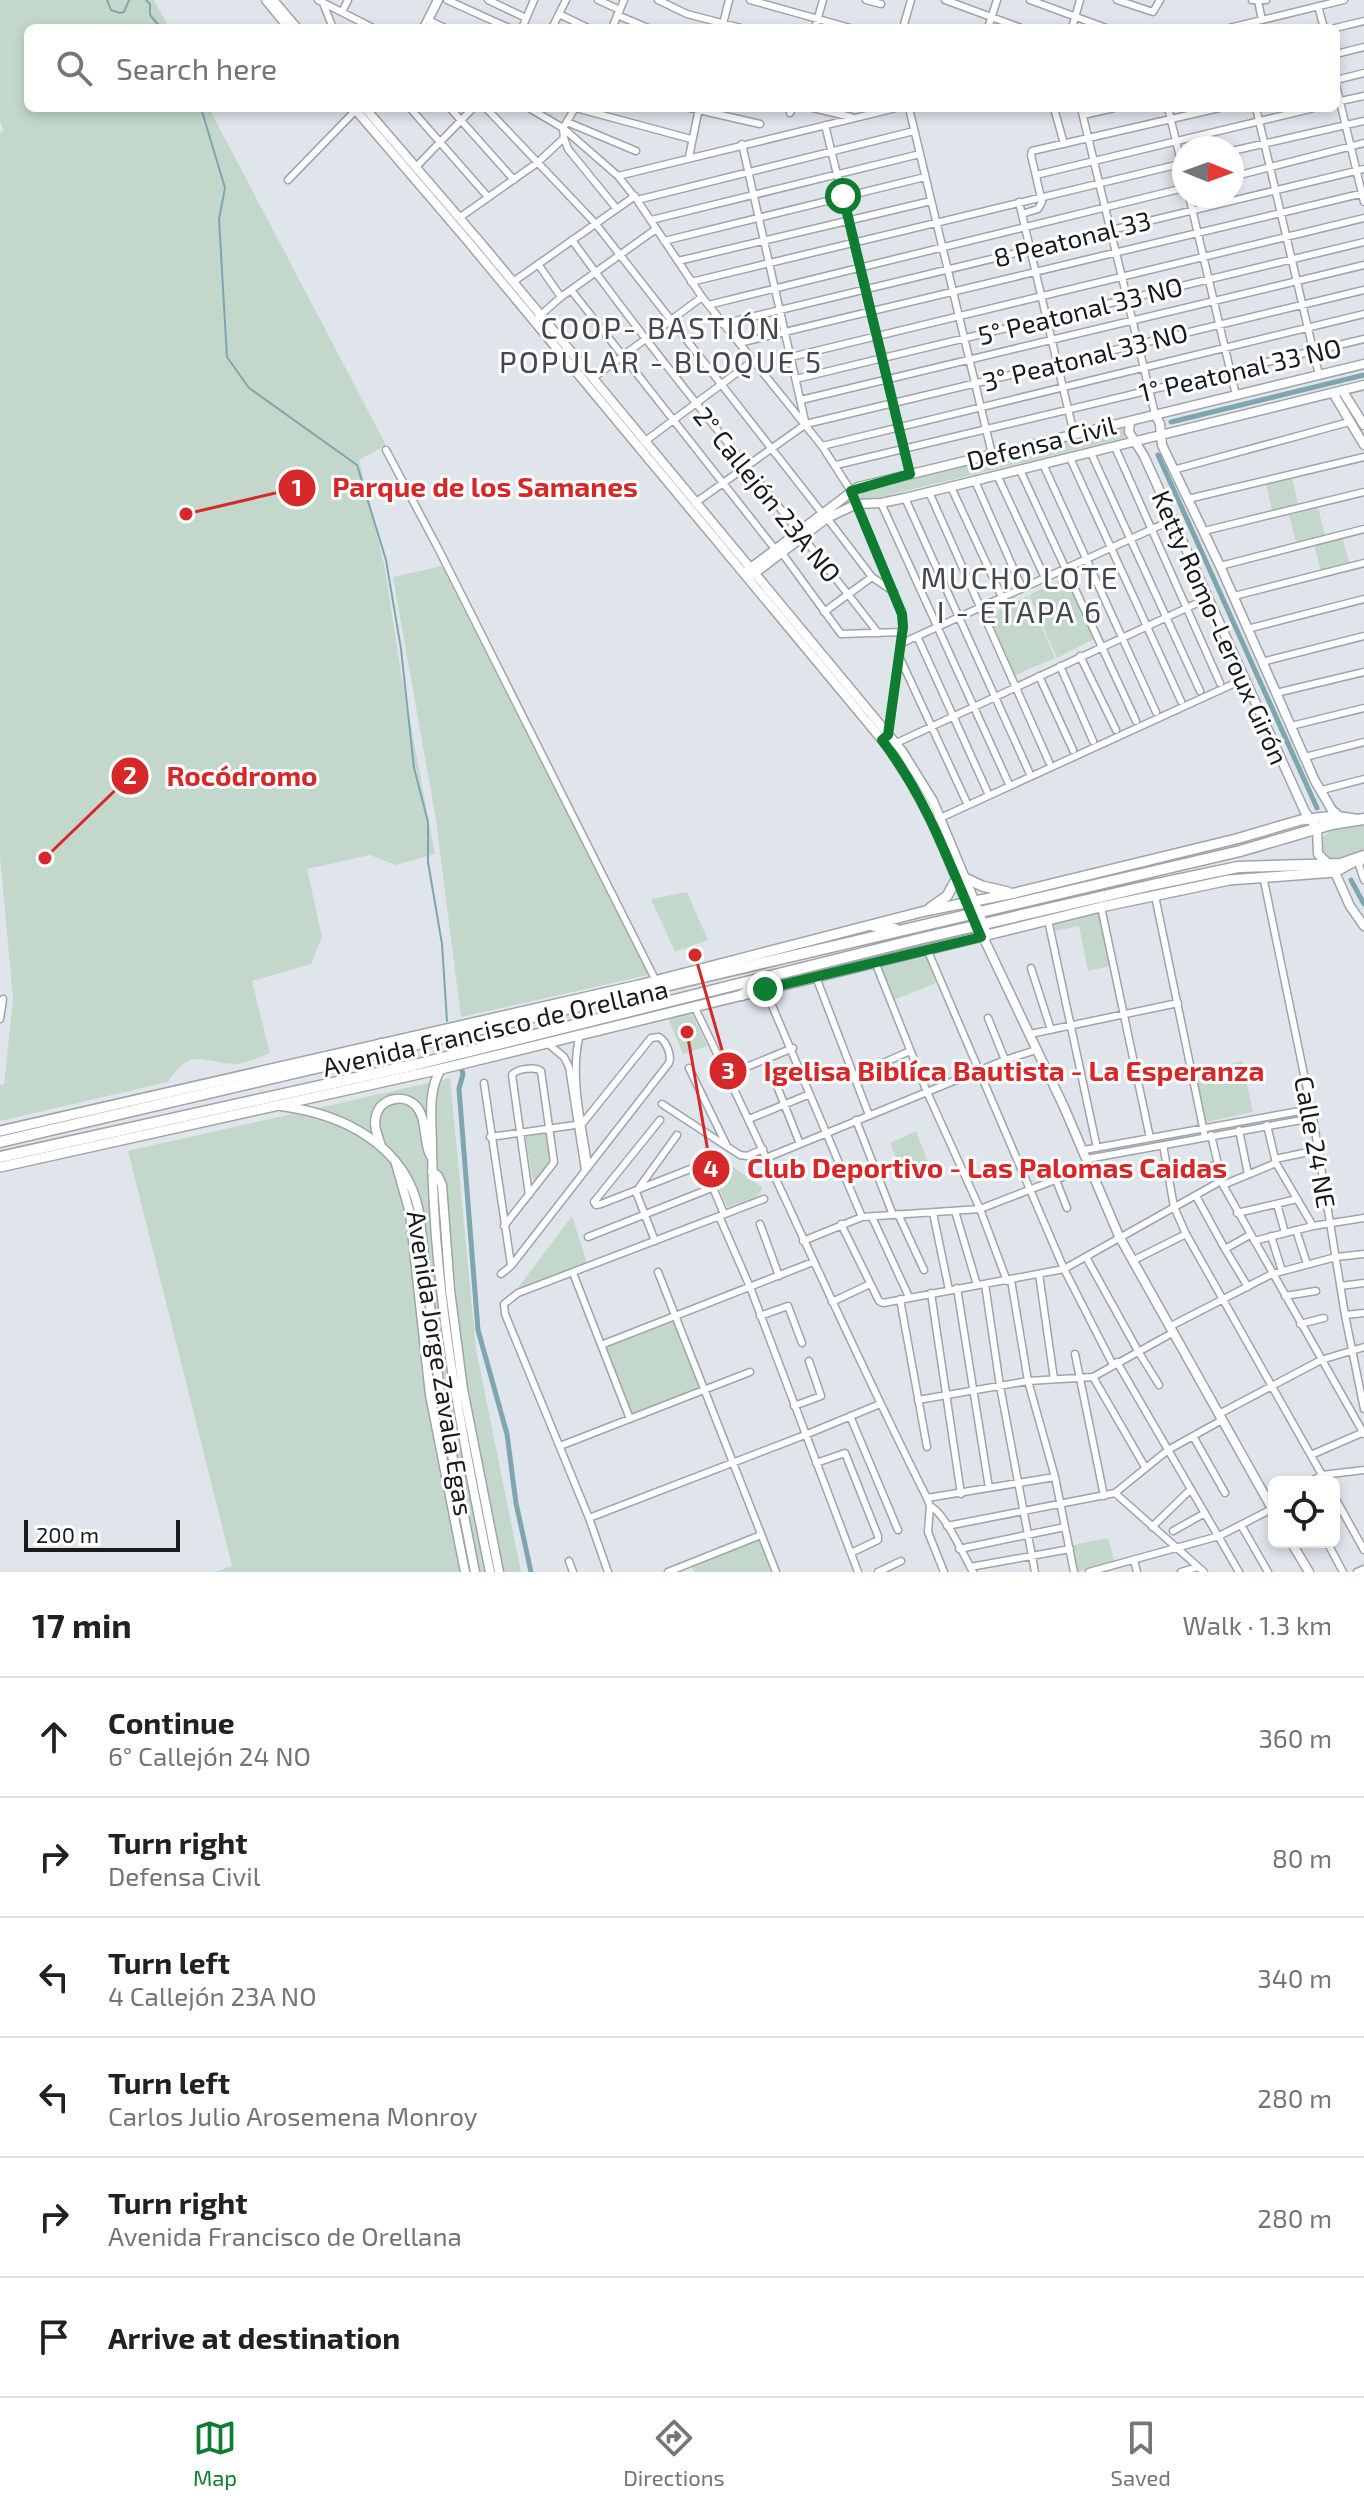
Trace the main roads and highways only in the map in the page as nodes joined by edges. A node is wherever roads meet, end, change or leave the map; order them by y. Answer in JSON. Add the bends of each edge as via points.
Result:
{"nodes":[{"id":1,"x":1363,"y":819,"type":"edge"},
{"id":2,"x":1362,"y":858,"type":"edge"},
{"id":3,"x":1332,"y":868,"type":"junction"},
{"id":4,"x":1015,"y":893,"type":"junction"},
{"id":5,"x":925,"y":911,"type":"junction"},
{"id":6,"x":874,"y":926,"type":"junction"},
{"id":7,"x":909,"y":929,"type":"junction"},
{"id":8,"x":983,"y":932,"type":"junction"},
{"id":9,"x":776,"y":975,"type":"junction"},
{"id":10,"x":742,"y":995,"type":"junction"},
{"id":11,"x":463,"y":1030,"type":"junction"},
{"id":12,"x":443,"y":1034,"type":"junction"},
{"id":13,"x":381,"y":1044,"type":"junction"},
{"id":14,"x":470,"y":1056,"type":"junction"},
{"id":15,"x":349,"y":1061,"type":"junction"},
{"id":16,"x":445,"y":1064,"type":"junction"},
{"id":17,"x":404,"y":1068,"type":"junction"},
{"id":18,"x":428,"y":1071,"type":"junction"},
{"id":19,"x":0,"y":1131,"type":"edge"},
{"id":20,"x":0,"y":1142,"type":"edge"},
{"id":21,"x":0,"y":1157,"type":"edge"},
{"id":22,"x":0,"y":1167,"type":"edge"}],
"edges":[{"from":1,"to":4,"type":"main road","name":"Avenida Francisco de Orellana","via":[[1309,818]]},
{"from":1,"to":7,"type":"highway","name":"Avenida Francisco de Orellana"},
{"from":2,"to":3,"type":"highway","name":"Avenida Francisco de Orellana"},
{"from":3,"to":8,"type":"main road","name":"Avenida Francisco de Orellana","via":[[1213,883]]},
{"from":3,"to":8,"type":"highway","name":"Avenida Francisco de Orellana","via":[[1222,870]]},
{"from":4,"to":5,"type":"main road","name":"Avenida Francisco de Orellana"},
{"from":4,"to":5,"type":"main road","via":[[961,878]]},
{"from":5,"to":6,"type":"main road","name":"Avenida Francisco de Orellana"},
{"from":6,"to":7,"type":"highway"},
{"from":6,"to":11,"type":"main road","name":"Avenida Francisco de Orellana"},
{"from":7,"to":11,"type":"highway","name":"Avenida Francisco de Orellana"},
{"from":8,"to":9,"type":"highway","name":"Avenida Francisco de Orellana"},
{"from":8,"to":10,"type":"main road","name":"Avenida Francisco de Orellana"},
{"from":9,"to":10,"type":"highway"},
{"from":9,"to":14,"type":"highway","name":"Avenida Francisco de Orellana"},
{"from":10,"to":14,"type":"main road","name":"Avenida Francisco de Orellana"},
{"from":11,"to":12,"type":"highway","name":"Avenida Francisco de Orellana"},
{"from":12,"to":13,"type":"main road","name":"Avenida Francisco de Orellana"},
{"from":12,"to":15,"type":"highway","name":"Avenida Francisco de Orellana"},
{"from":13,"to":15,"type":"highway"},
{"from":13,"to":19,"type":"main road","name":"Avenida Francisco de Orellana"},
{"from":14,"to":16,"type":"highway","name":"Avenida Francisco de Orellana"},
{"from":15,"to":20,"type":"highway","name":"Avenida Francisco de Orellana"},
{"from":16,"to":17,"type":"highway","name":"Avenida Francisco de Orellana"},
{"from":16,"to":18,"type":"main road","name":"Avenida Francisco de Orellana"},
{"from":17,"to":18,"type":"highway"},
{"from":17,"to":21,"type":"highway","name":"Avenida Francisco de Orellana"},
{"from":18,"to":22,"type":"main road","name":"Avenida Francisco de Orellana"}]}
